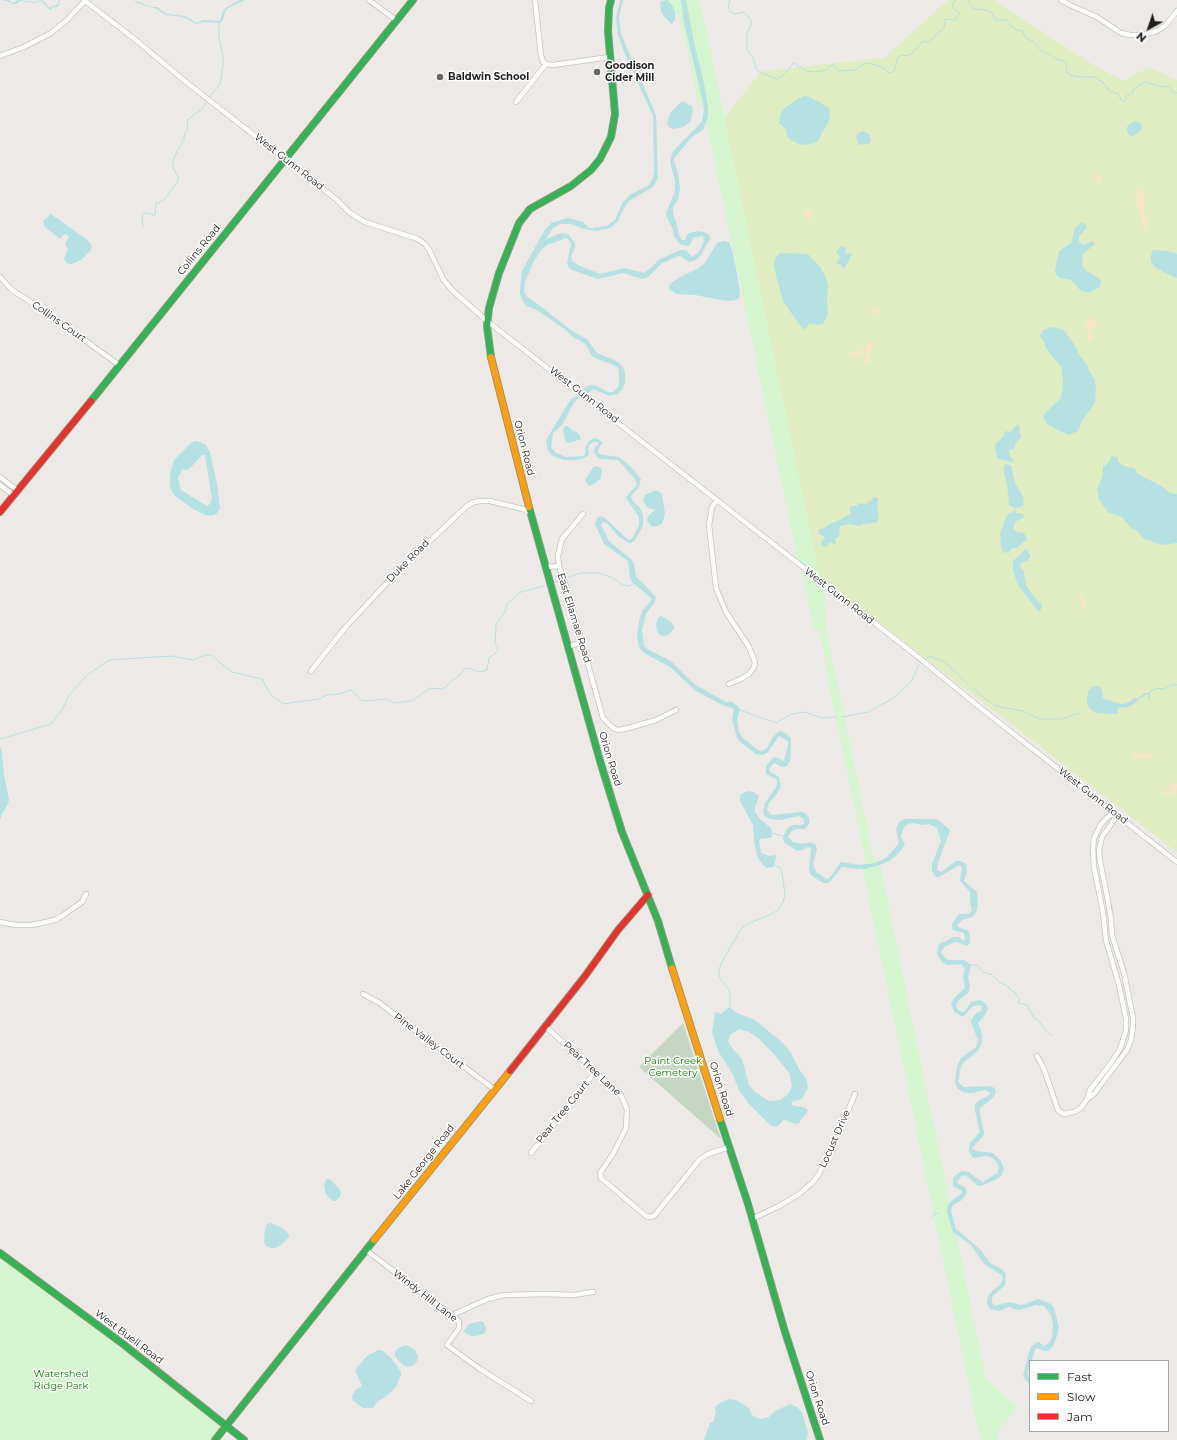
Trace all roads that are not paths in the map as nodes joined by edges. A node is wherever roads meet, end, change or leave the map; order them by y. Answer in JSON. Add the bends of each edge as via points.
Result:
{"nodes":[{"id":1,"x":85,"y":0,"type":"edge"},
{"id":2,"x":370,"y":0,"type":"edge"},
{"id":3,"x":413,"y":0,"type":"edge"},
{"id":4,"x":535,"y":0,"type":"edge"},
{"id":5,"x":612,"y":0,"type":"edge"},
{"id":6,"x":1061,"y":0,"type":"edge"},
{"id":7,"x":1177,"y":11,"type":"edge"},
{"id":8,"x":396,"y":20,"type":"junction"},
{"id":9,"x":0,"y":56,"type":"edge"},
{"id":10,"x":610,"y":57,"type":"junction"},
{"id":11,"x":546,"y":64,"type":"junction"},
{"id":12,"x":516,"y":102,"type":"dead end"},
{"id":13,"x":285,"y":159,"type":"junction"},
{"id":14,"x":0,"y":278,"type":"edge"},
{"id":15,"x":487,"y":321,"type":"junction"},
{"id":16,"x":119,"y":365,"type":"junction"},
{"id":17,"x":0,"y":477,"type":"edge"},
{"id":18,"x":0,"y":485,"type":"edge"},
{"id":19,"x":17,"y":490,"type":"junction"},
{"id":20,"x":13,"y":495,"type":"junction"},
{"id":21,"x":717,"y":500,"type":"junction"},
{"id":22,"x":0,"y":512,"type":"edge"},
{"id":23,"x":530,"y":513,"type":"junction"},
{"id":24,"x":583,"y":514,"type":"dead end"},
{"id":25,"x":559,"y":566,"type":"junction"},
{"id":26,"x":546,"y":568,"type":"junction"},
{"id":27,"x":581,"y":642,"type":"junction"},
{"id":28,"x":568,"y":647,"type":"junction"},
{"id":29,"x":311,"y":671,"type":"dead end"},
{"id":30,"x":729,"y":684,"type":"dead end"},
{"id":31,"x":676,"y":710,"type":"dead end"},
{"id":32,"x":1115,"y":813,"type":"junction"},
{"id":33,"x":1096,"y":835,"type":"junction"},
{"id":34,"x":1102,"y":837,"type":"junction"},
{"id":35,"x":1177,"y":862,"type":"edge"},
{"id":36,"x":86,"y":894,"type":"dead end"},
{"id":37,"x":648,"y":895,"type":"junction"},
{"id":38,"x":0,"y":922,"type":"edge"},
{"id":39,"x":1105,"y":929,"type":"junction"},
{"id":40,"x":1111,"y":929,"type":"junction"},
{"id":41,"x":363,"y":994,"type":"dead end"},
{"id":42,"x":1133,"y":1016,"type":"junction"},
{"id":43,"x":1126,"y":1017,"type":"junction"},
{"id":44,"x":545,"y":1026,"type":"junction"},
{"id":45,"x":1038,"y":1056,"type":"dead end"},
{"id":46,"x":596,"y":1071,"type":"junction"},
{"id":47,"x":495,"y":1090,"type":"junction"},
{"id":48,"x":855,"y":1094,"type":"dead end"},
{"id":49,"x":1087,"y":1099,"type":"junction"},
{"id":50,"x":729,"y":1146,"type":"junction"},
{"id":51,"x":531,"y":1153,"type":"dead end"},
{"id":52,"x":752,"y":1219,"type":"junction"},
{"id":53,"x":366,"y":1250,"type":"junction"},
{"id":54,"x":0,"y":1253,"type":"edge"},
{"id":55,"x":592,"y":1292,"type":"dead end"},
{"id":56,"x":452,"y":1315,"type":"junction"},
{"id":57,"x":531,"y":1401,"type":"dead end"},
{"id":58,"x":226,"y":1425,"type":"junction"},
{"id":59,"x":215,"y":1440,"type":"edge"},
{"id":60,"x":244,"y":1440,"type":"edge"},
{"id":61,"x":820,"y":1440,"type":"edge"}],
"edges":[{"from":1,"to":9,"type":"street","via":[[51,33]]},
{"from":1,"to":13,"type":"street","name":"West Gunn Road"},
{"from":2,"to":8,"type":"street"},
{"from":3,"to":8,"type":"street","name":"Collins Road"},
{"from":4,"to":11,"type":"street","via":[[541,55]]},
{"from":5,"to":10,"type":"street","name":"Orion Road","via":[[607,23]]},
{"from":6,"to":7,"type":"street","via":[[1097,17],[1121,33],[1130,35],[1156,31],[1166,25]]},
{"from":8,"to":13,"type":"street","name":"Collins Road"},
{"from":10,"to":11,"type":"street"},
{"from":10,"to":15,"type":"street","name":"Orion Road","via":[[616,114],[607,146],[590,170],[571,186],[530,209],[519,223],[492,292]]},
{"from":11,"to":12,"type":"street"},
{"from":13,"to":15,"type":"street","name":"West Gunn Road","via":[[355,216],[365,222],[418,239],[425,244],[443,279]]},
{"from":13,"to":16,"type":"street","name":"Collins Road"},
{"from":14,"to":16,"type":"street","name":"Collins Court","via":[[12,290]]},
{"from":15,"to":21,"type":"street","name":"West Gunn Road"},
{"from":15,"to":23,"type":"street","name":"Orion Road","via":[[490,352]]},
{"from":16,"to":19,"type":"street","name":"Collins Road"},
{"from":17,"to":19,"type":"street"},
{"from":18,"to":20,"type":"street"},
{"from":19,"to":20,"type":"street","name":"Collins Road"},
{"from":20,"to":22,"type":"street","name":"Collins Road"},
{"from":21,"to":30,"type":"street","via":[[712,507],[709,525],[716,588],[726,612],[749,647],[755,662],[749,674]]},
{"from":21,"to":32,"type":"street","name":"West Gunn Road"},
{"from":23,"to":26,"type":"street","name":"Orion Road"},
{"from":23,"to":29,"type":"street","name":"Duke Road","via":[[490,501],[474,502],[466,506],[395,574],[344,629]]},
{"from":24,"to":25,"type":"street","name":"East Ellamae Road","via":[[562,539],[558,556]]},
{"from":25,"to":26,"type":"street"},
{"from":25,"to":27,"type":"street","name":"East Ellamae Road"},
{"from":26,"to":28,"type":"street","name":"Orion Road"},
{"from":27,"to":28,"type":"street"},
{"from":27,"to":31,"type":"street","name":"East Ellamae Road","via":[[604,718],[610,725],[618,730],[624,729],[656,720]]},
{"from":28,"to":37,"type":"street","name":"Orion Road","via":[[622,832]]},
{"from":32,"to":33,"type":"street","via":[[1101,824]]},
{"from":32,"to":34,"type":"street","via":[[1114,820]]},
{"from":32,"to":35,"type":"street","name":"West Gunn Road"},
{"from":33,"to":34,"type":"street"},
{"from":33,"to":39,"type":"street","via":[[1093,849],[1094,867]]},
{"from":34,"to":40,"type":"street","via":[[1100,861]]},
{"from":36,"to":38,"type":"street","via":[[82,902],[55,920],[32,925]]},
{"from":37,"to":44,"type":"street","name":"Lake George Road"},
{"from":37,"to":50,"type":"street","name":"Orion Road","via":[[666,944]]},
{"from":39,"to":40,"type":"street"},
{"from":39,"to":43,"type":"street"},
{"from":40,"to":42,"type":"street"},
{"from":41,"to":47,"type":"street","name":"Pine Valley Court","via":[[378,1002]]},
{"from":42,"to":43,"type":"street"},
{"from":42,"to":49,"type":"street","via":[[1127,1050],[1094,1094]]},
{"from":43,"to":49,"type":"street","via":[[1126,1031],[1120,1049],[1090,1090]]},
{"from":44,"to":46,"type":"street","name":"Pear Tree Lane"},
{"from":44,"to":47,"type":"street","name":"Lake George Road"},
{"from":45,"to":49,"type":"street","via":[[1058,1110],[1063,1114],[1074,1112],[1081,1108]]},
{"from":46,"to":50,"type":"street","name":"Pear Tree Lane","via":[[621,1095],[627,1109],[626,1128],[600,1173],[601,1178],[646,1216],[654,1216],[700,1159]]},
{"from":46,"to":51,"type":"street","name":"Pear Tree Court"},
{"from":47,"to":53,"type":"street","name":"Lake George Road"},
{"from":48,"to":52,"type":"street","name":"Locust Drive","via":[[837,1138],[812,1183],[779,1206]]},
{"from":50,"to":52,"type":"street","name":"Orion Road"},
{"from":52,"to":61,"type":"street","name":"Orion Road","via":[[784,1331]]},
{"from":53,"to":56,"type":"street","name":"Windy Hill Lane"},
{"from":53,"to":58,"type":"street","name":"Lake George Road"},
{"from":54,"to":58,"type":"street","name":"West Buell Road","via":[[123,1344]]},
{"from":55,"to":56,"type":"street","via":[[573,1295],[504,1295],[488,1299]]},
{"from":56,"to":57,"type":"street","name":"Windy Hill Lane","via":[[459,1321],[460,1328],[447,1345]]},
{"from":58,"to":59,"type":"street","name":"Lake George Road"},
{"from":58,"to":60,"type":"street","name":"West Buell Road"}]}
